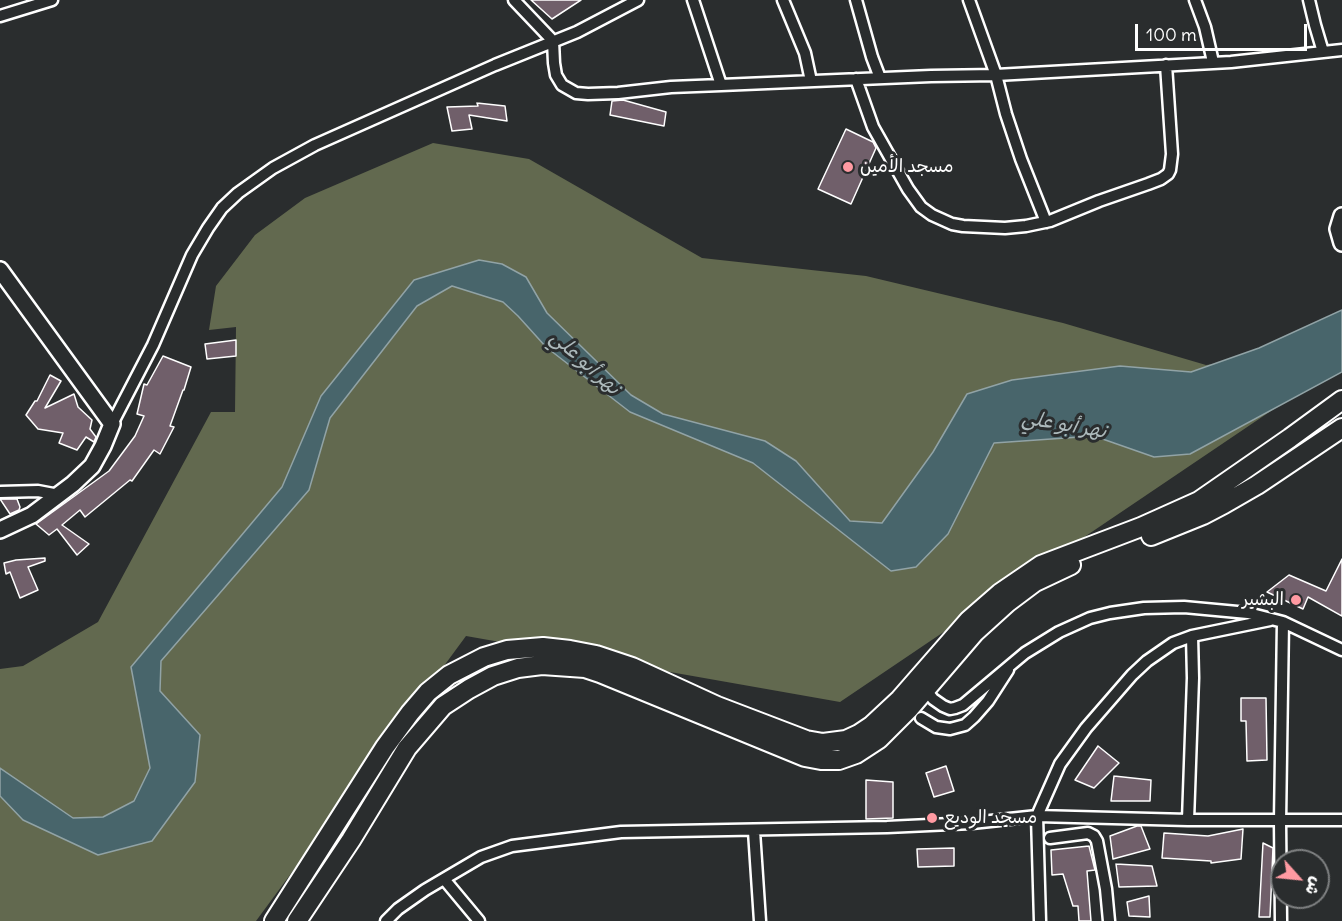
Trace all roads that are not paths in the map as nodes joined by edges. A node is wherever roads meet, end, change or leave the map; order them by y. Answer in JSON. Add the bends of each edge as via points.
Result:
{"nodes":[{"id":1,"x":52,"y":0,"type":"edge"},
{"id":2,"x":514,"y":0,"type":"edge"},
{"id":3,"x":613,"y":0,"type":"edge"},
{"id":4,"x":638,"y":0,"type":"edge"},
{"id":5,"x":693,"y":0,"type":"edge"},
{"id":6,"x":783,"y":0,"type":"edge"},
{"id":7,"x":856,"y":0,"type":"edge"},
{"id":8,"x":969,"y":0,"type":"edge"},
{"id":9,"x":1195,"y":0,"type":"edge"},
{"id":10,"x":1309,"y":0,"type":"edge"},
{"id":11,"x":616,"y":12,"type":"junction"},
{"id":12,"x":0,"y":16,"type":"edge"},
{"id":13,"x":553,"y":41,"type":"junction"},
{"id":14,"x":1342,"y":50,"type":"edge"},
{"id":15,"x":1323,"y":52,"type":"junction"},
{"id":16,"x":1214,"y":62,"type":"junction"},
{"id":17,"x":1166,"y":65,"type":"junction"},
{"id":18,"x":996,"y":75,"type":"junction"},
{"id":19,"x":880,"y":78,"type":"junction"},
{"id":20,"x":856,"y":79,"type":"junction"},
{"id":21,"x":811,"y":81,"type":"junction"},
{"id":22,"x":721,"y":85,"type":"junction"},
{"id":23,"x":1046,"y":222,"type":"junction"},
{"id":24,"x":0,"y":270,"type":"edge"},
{"id":25,"x":1342,"y":400,"type":"edge"},
{"id":26,"x":1342,"y":415,"type":"edge"},
{"id":27,"x":112,"y":424,"type":"junction"},
{"id":28,"x":1342,"y":428,"type":"edge"},
{"id":29,"x":1257,"y":485,"type":"junction"},
{"id":30,"x":0,"y":492,"type":"edge"},
{"id":31,"x":59,"y":495,"type":"junction"},
{"id":32,"x":0,"y":530,"type":"edge"},
{"id":33,"x":1278,"y":621,"type":"junction"},
{"id":34,"x":1192,"y":636,"type":"junction"},
{"id":35,"x":1342,"y":650,"type":"edge"},
{"id":36,"x":1013,"y":663,"type":"junction"},
{"id":37,"x":926,"y":690,"type":"junction"},
{"id":38,"x":921,"y":718,"type":"dead end"},
{"id":39,"x":375,"y":762,"type":"junction"},
{"id":40,"x":392,"y":773,"type":"junction"},
{"id":41,"x":1037,"y":816,"type":"junction"},
{"id":42,"x":1188,"y":820,"type":"junction"},
{"id":43,"x":1342,"y":820,"type":"edge"},
{"id":44,"x":1280,"y":821,"type":"junction"},
{"id":45,"x":754,"y":831,"type":"junction"},
{"id":46,"x":1050,"y":838,"type":"dead end"},
{"id":47,"x":444,"y":879,"type":"junction"},
{"id":48,"x":274,"y":921,"type":"edge"},
{"id":49,"x":297,"y":921,"type":"edge"},
{"id":50,"x":386,"y":921,"type":"edge"},
{"id":51,"x":479,"y":921,"type":"edge"},
{"id":52,"x":760,"y":921,"type":"edge"},
{"id":53,"x":1040,"y":921,"type":"edge"},
{"id":54,"x":1109,"y":921,"type":"edge"},
{"id":55,"x":1281,"y":921,"type":"edge"}],
"edges":[{"from":1,"to":12,"type":"street"},
{"from":2,"to":13,"type":"street"},
{"from":3,"to":11,"type":"street"},
{"from":4,"to":11,"type":"street"},
{"from":5,"to":22,"type":"street"},
{"from":6,"to":21,"type":"street","via":[[805,53]]},
{"from":7,"to":19,"type":"street"},
{"from":8,"to":18,"type":"street"},
{"from":9,"to":16,"type":"street"},
{"from":10,"to":15,"type":"street"},
{"from":11,"to":13,"type":"street"},
{"from":13,"to":22,"type":"street","via":[[558,80],[576,93]]},
{"from":13,"to":27,"type":"street","via":[[315,145],[237,193],[222,208],[192,255],[153,345]]},
{"from":14,"to":15,"type":"street"},
{"from":15,"to":16,"type":"street"},
{"from":16,"to":17,"type":"street"},
{"from":17,"to":18,"type":"street"},
{"from":17,"to":23,"type":"street","via":[[1172,154],[1168,174]]},
{"from":18,"to":19,"type":"street"},
{"from":18,"to":23,"type":"street","via":[[1021,159]]},
{"from":19,"to":20,"type":"street"},
{"from":20,"to":21,"type":"street"},
{"from":20,"to":23,"type":"street","via":[[873,127],[915,200],[927,211],[963,226],[1005,228]]},
{"from":21,"to":22,"type":"street"},
{"from":24,"to":27,"type":"street"},
{"from":25,"to":39,"type":"main road","via":[[1199,501],[1041,565],[1000,592],[969,620],[902,701],[846,740],[806,740],[717,706],[632,667],[596,655],[543,647],[507,650],[449,675],[428,692]]},
{"from":26,"to":29,"type":"main road","via":[[1282,460]]},
{"from":27,"to":31,"type":"street","via":[[92,466]]},
{"from":28,"to":29,"type":"main road"},
{"from":29,"to":37,"type":"main road","via":[[1203,515],[1035,582],[975,632]]},
{"from":30,"to":31,"type":"street"},
{"from":31,"to":32,"type":"street","via":[[32,515]]},
{"from":33,"to":34,"type":"street"},
{"from":33,"to":35,"type":"street"},
{"from":33,"to":36,"type":"street","via":[[1233,610],[1185,606],[1110,613],[1059,632]]},
{"from":33,"to":44,"type":"street"},
{"from":34,"to":41,"type":"street","via":[[1173,644],[1131,675],[1060,764]]},
{"from":34,"to":42,"type":"street"},
{"from":36,"to":37,"type":"street","via":[[955,708],[943,706]]},
{"from":36,"to":38,"type":"street","via":[[996,690],[965,725],[945,729]]},
{"from":37,"to":40,"type":"main road","via":[[879,739],[856,754],[839,760],[821,760],[768,743],[600,673],[569,666],[518,668],[493,676],[444,706],[407,748]]},
{"from":39,"to":40,"type":"main road"},
{"from":39,"to":48,"type":"main road"},
{"from":40,"to":49,"type":"main road"},
{"from":41,"to":42,"type":"street"},
{"from":41,"to":45,"type":"street","via":[[972,823]]},
{"from":41,"to":53,"type":"street"},
{"from":42,"to":44,"type":"street"},
{"from":43,"to":44,"type":"street"},
{"from":44,"to":55,"type":"street"},
{"from":45,"to":47,"type":"street","via":[[621,832],[512,846],[481,857]]},
{"from":45,"to":52,"type":"street"},
{"from":46,"to":54,"type":"street","via":[[1088,833],[1094,836]]},
{"from":47,"to":50,"type":"street"},
{"from":47,"to":51,"type":"street"}]}
